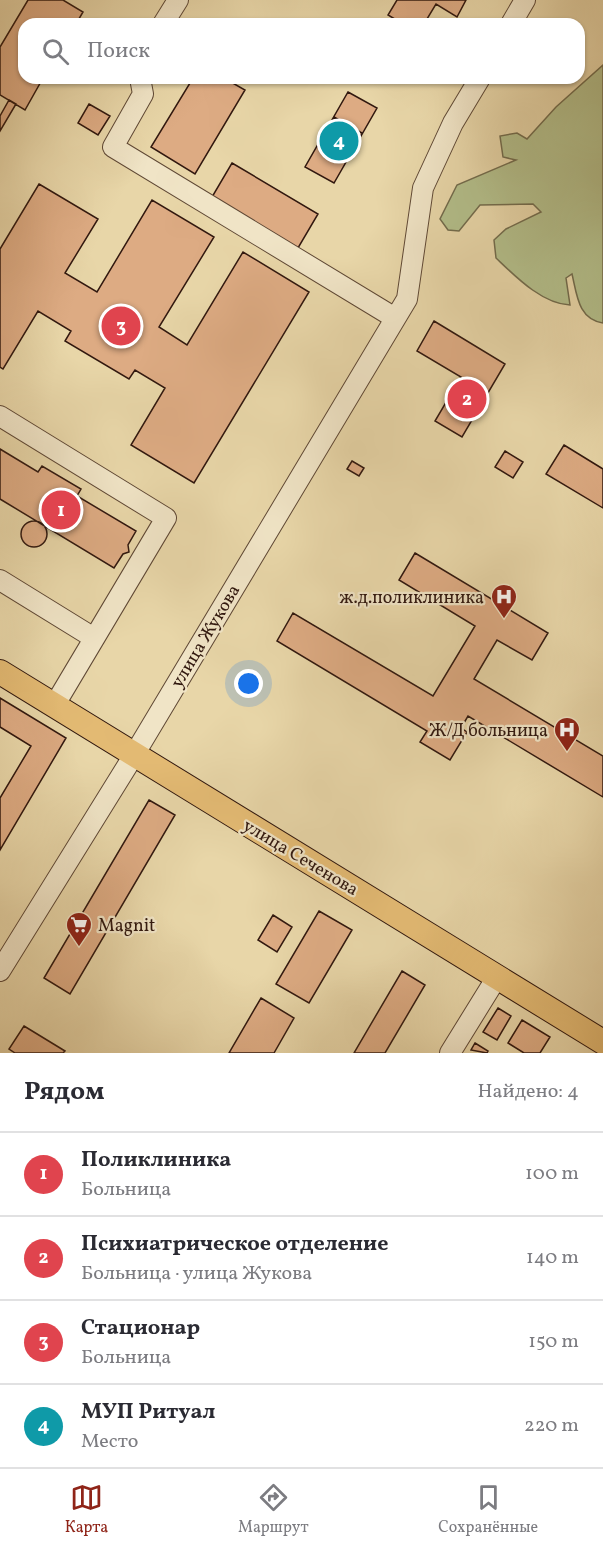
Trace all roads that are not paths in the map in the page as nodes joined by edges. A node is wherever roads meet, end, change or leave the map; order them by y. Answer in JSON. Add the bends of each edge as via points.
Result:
{"nodes":[{"id":1,"x":178,"y":0,"type":"edge"},
{"id":2,"x":525,"y":0,"type":"edge"},
{"id":3,"x":167,"y":18,"type":"edge"},
{"id":4,"x":514,"y":18,"type":"edge"},
{"id":5,"x":141,"y":84,"type":"edge"},
{"id":6,"x":476,"y":84,"type":"edge"},
{"id":7,"x":395,"y":318,"type":"junction"},
{"id":8,"x":0,"y":416,"type":"edge"},
{"id":9,"x":0,"y":580,"type":"edge"},
{"id":10,"x":94,"y":638,"type":"junction"},
{"id":11,"x":0,"y":672,"type":"edge"},
{"id":12,"x":54,"y":706,"type":"junction"},
{"id":13,"x":134,"y":755,"type":"junction"},
{"id":14,"x":0,"y":971,"type":"edge"},
{"id":15,"x":497,"y":977,"type":"junction"},
{"id":16,"x":603,"y":1042,"type":"edge"},
{"id":17,"x":450,"y":1053,"type":"edge"}],
"edges":[{"from":1,"to":3,"type":"street"},
{"from":2,"to":4,"type":"street"},
{"from":5,"to":7,"type":"street","via":[[143,94],[113,147]]},
{"from":6,"to":7,"type":"street","name":"улица Жукова","via":[[453,123],[423,188],[407,299]]},
{"from":7,"to":13,"type":"street","name":"улица Жукова"},
{"from":8,"to":10,"type":"street","via":[[166,518]]},
{"from":9,"to":10,"type":"street"},
{"from":10,"to":12,"type":"street"},
{"from":11,"to":12,"type":"main road","name":"улица Сеченова"},
{"from":12,"to":13,"type":"main road","name":"улица Сеченова"},
{"from":13,"to":14,"type":"street","name":"улица Жукова"},
{"from":13,"to":15,"type":"main road","name":"улица Сеченова"},
{"from":15,"to":16,"type":"main road","name":"улица Сеченова"},
{"from":15,"to":17,"type":"street"}]}
